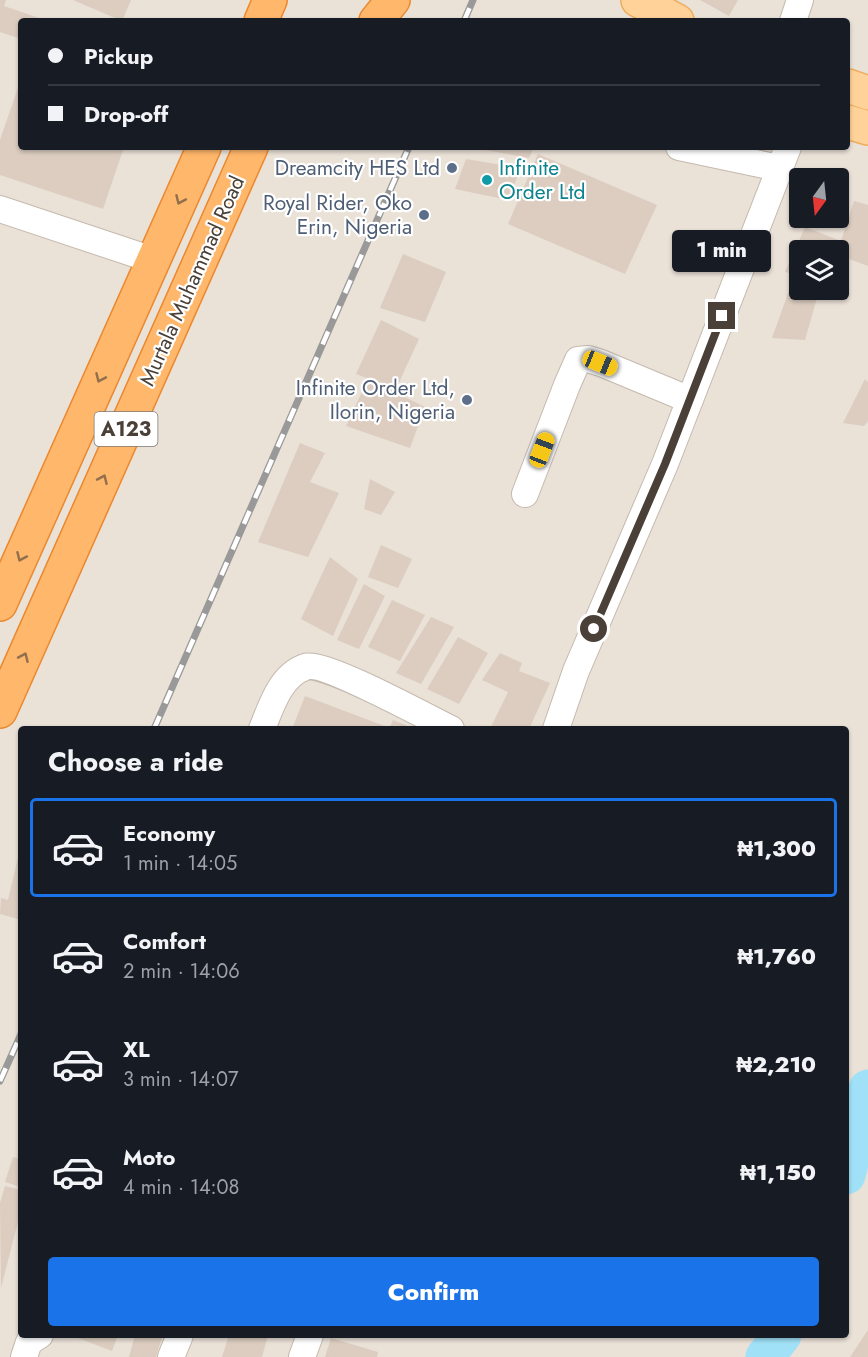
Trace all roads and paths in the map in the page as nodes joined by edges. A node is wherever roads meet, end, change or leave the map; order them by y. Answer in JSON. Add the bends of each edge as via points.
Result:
{"nodes":[{"id":1,"x":270,"y":0,"type":"edge"},
{"id":2,"x":283,"y":0,"type":"edge"},
{"id":3,"x":393,"y":0,"type":"edge"},
{"id":4,"x":638,"y":0,"type":"edge"},
{"id":5,"x":800,"y":0,"type":"edge"},
{"id":6,"x":262,"y":18,"type":"edge"},
{"id":7,"x":287,"y":18,"type":"edge"},
{"id":8,"x":378,"y":18,"type":"edge"},
{"id":9,"x":671,"y":18,"type":"edge"},
{"id":10,"x":794,"y":18,"type":"edge"},
{"id":11,"x":850,"y":87,"type":"edge"},
{"id":12,"x":868,"y":93,"type":"edge"},
{"id":13,"x":850,"y":123,"type":"edge"},
{"id":14,"x":868,"y":128,"type":"edge"},
{"id":15,"x":203,"y":150,"type":"edge"},
{"id":16,"x":250,"y":150,"type":"edge"},
{"id":17,"x":708,"y":150,"type":"edge"},
{"id":18,"x":784,"y":158,"type":"edge"},
{"id":19,"x":0,"y":209,"type":"edge"},
{"id":20,"x":153,"y":260,"type":"junction"},
{"id":21,"x":690,"y":400,"type":"junction"},
{"id":22,"x":525,"y":494,"type":"dead end"},
{"id":23,"x":0,"y":604,"type":"edge"},
{"id":24,"x":0,"y":711,"type":"edge"},
{"id":25,"x":263,"y":726,"type":"edge"},
{"id":26,"x":445,"y":726,"type":"edge"},
{"id":27,"x":557,"y":726,"type":"edge"},
{"id":28,"x":35,"y":1338,"type":"edge"},
{"id":29,"x":179,"y":1338,"type":"edge"},
{"id":30,"x":309,"y":1338,"type":"edge"},
{"id":31,"x":24,"y":1357,"type":"edge"},
{"id":32,"x":171,"y":1357,"type":"edge"},
{"id":33,"x":302,"y":1357,"type":"edge"}],
"edges":[{"from":1,"to":6,"type":"highway"},
{"from":2,"to":7,"type":"highway"},
{"from":3,"to":8,"type":"highway"},
{"from":4,"to":9,"type":"main road"},
{"from":5,"to":10,"type":"street"},
{"from":11,"to":12,"type":"main road"},
{"from":13,"to":14,"type":"main road"},
{"from":15,"to":20,"type":"highway","name":"Murtala Muhammad Road","number":"A123","one_way":true},
{"from":24,"to":16,"type":"highway","name":"Murtala Muhammad Road","number":"A123","one_way":true},
{"from":17,"to":18,"type":"street"},
{"from":18,"to":21,"type":"street"},
{"from":19,"to":20,"type":"street"},
{"from":20,"to":23,"type":"highway","name":"Murtala Muhammad Road","number":"A123","one_way":true},
{"from":21,"to":22,"type":"street","via":[[600,363],[578,360]]},
{"from":21,"to":27,"type":"street","via":[[576,671]]},
{"from":25,"to":26,"type":"street","via":[[277,693],[292,674],[306,666],[321,667],[349,679]]},
{"from":28,"to":31,"type":"street","via":[[28,1342]]},
{"from":29,"to":32,"type":"street"},
{"from":30,"to":33,"type":"street"}]}
